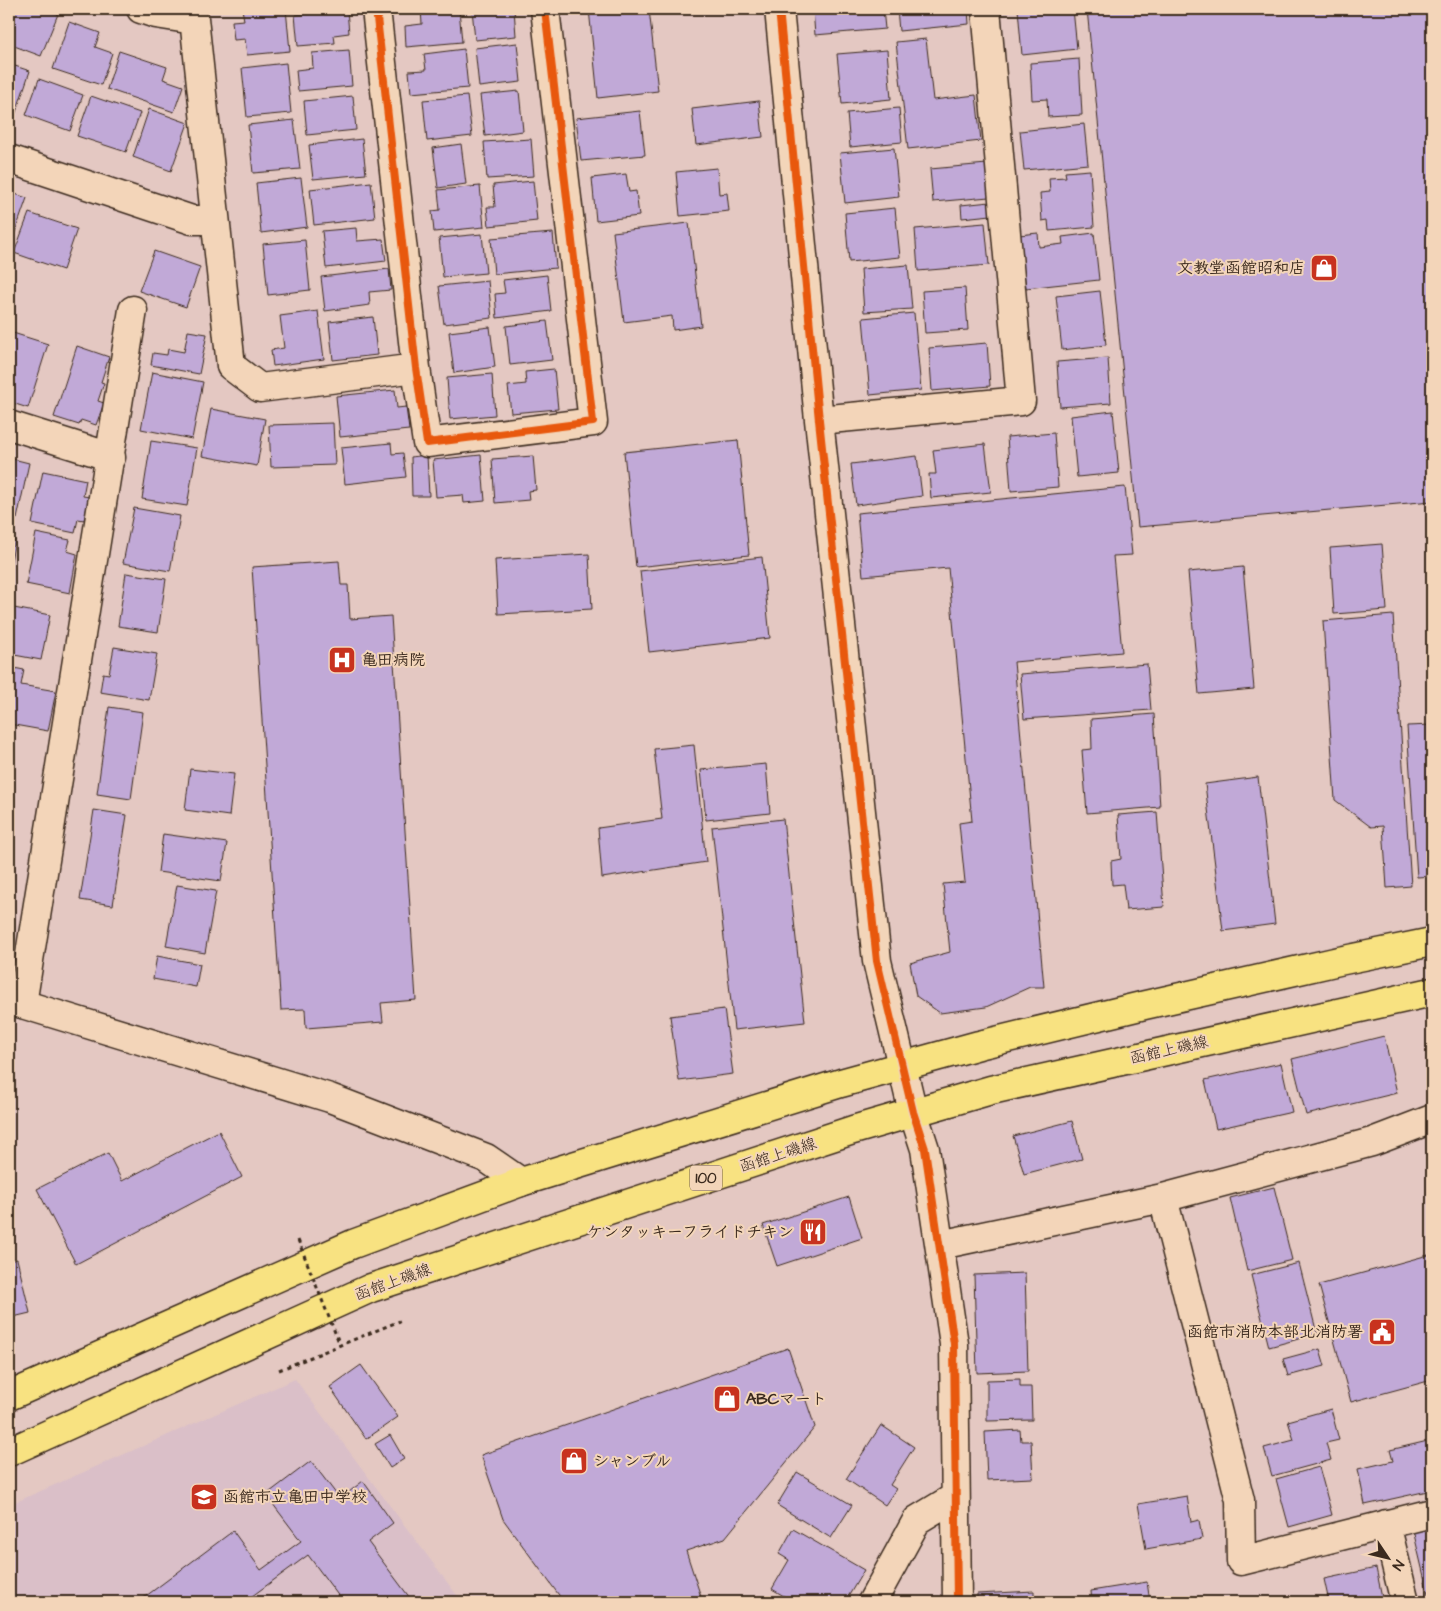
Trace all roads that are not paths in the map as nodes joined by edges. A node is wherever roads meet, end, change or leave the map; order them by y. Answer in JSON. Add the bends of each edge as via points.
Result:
{"nodes":[{"id":1,"x":141,"y":9,"type":"edge"},
{"id":2,"x":376,"y":9,"type":"edge"},
{"id":3,"x":545,"y":9,"type":"edge"},
{"id":4,"x":779,"y":9,"type":"edge"},
{"id":5,"x":986,"y":9,"type":"edge"},
{"id":6,"x":194,"y":14,"type":"edge"},
{"id":7,"x":9,"y":158,"type":"edge"},
{"id":8,"x":215,"y":220,"type":"junction"},
{"id":9,"x":133,"y":310,"type":"dead end"},
{"id":10,"x":416,"y":368,"type":"junction"},
{"id":11,"x":819,"y":420,"type":"junction"},
{"id":12,"x":9,"y":426,"type":"edge"},
{"id":13,"x":111,"y":457,"type":"junction"},
{"id":14,"x":1432,"y":942,"type":"edge"},
{"id":15,"x":1432,"y":992,"type":"edge"},
{"id":16,"x":15,"y":1002,"type":"edge"},
{"id":17,"x":902,"y":1067,"type":"junction"},
{"id":18,"x":913,"y":1112,"type":"junction"},
{"id":19,"x":1432,"y":1119,"type":"edge"},
{"id":20,"x":521,"y":1182,"type":"junction"},
{"id":21,"x":1163,"y":1198,"type":"junction"},
{"id":22,"x":940,"y":1245,"type":"junction"},
{"id":23,"x":9,"y":1396,"type":"edge"},
{"id":24,"x":9,"y":1452,"type":"edge"},
{"id":25,"x":955,"y":1497,"type":"junction"},
{"id":26,"x":1432,"y":1513,"type":"edge"},
{"id":27,"x":1386,"y":1524,"type":"junction"},
{"id":28,"x":872,"y":1602,"type":"edge"},
{"id":29,"x":957,"y":1602,"type":"edge"},
{"id":30,"x":1404,"y":1602,"type":"edge"}],
"edges":[{"from":1,"to":6,"type":"street","via":[[156,14]]},
{"from":2,"to":10,"type":"street"},
{"from":3,"to":10,"type":"street","via":[[593,422],[427,443]]},
{"from":4,"to":11,"type":"street"},
{"from":5,"to":11,"type":"street","via":[[1021,401]]},
{"from":6,"to":8,"type":"street"},
{"from":7,"to":8,"type":"street","via":[[192,220]]},
{"from":8,"to":10,"type":"street","via":[[231,366],[260,388]]},
{"from":9,"to":13,"type":"street"},
{"from":11,"to":17,"type":"street","via":[[876,961]]},
{"from":12,"to":13,"type":"street"},
{"from":13,"to":16,"type":"street"},
{"from":14,"to":17,"type":"main road","via":[[1145,1005]]},
{"from":15,"to":18,"type":"main road","name":"函館上磯線","number":"100","via":[[991,1090]]},
{"from":16,"to":20,"type":"street","via":[[330,1098],[486,1158]]},
{"from":17,"to":18,"type":"street"},
{"from":17,"to":20,"type":"main road"},
{"from":18,"to":22,"type":"street","via":[[925,1149]]},
{"from":18,"to":24,"type":"main road","name":"函館上磯線","number":"100","via":[[371,1288]]},
{"from":19,"to":21,"type":"street","via":[[1372,1142]]},
{"from":20,"to":23,"type":"main road","via":[[353,1244]]},
{"from":21,"to":22,"type":"street"},
{"from":21,"to":27,"type":"street","via":[[1240,1500],[1241,1561]]},
{"from":22,"to":25,"type":"street","via":[[954,1344]]},
{"from":25,"to":28,"type":"street","via":[[917,1520]]},
{"from":25,"to":29,"type":"street"},
{"from":26,"to":27,"type":"street"},
{"from":27,"to":30,"type":"street"}]}
